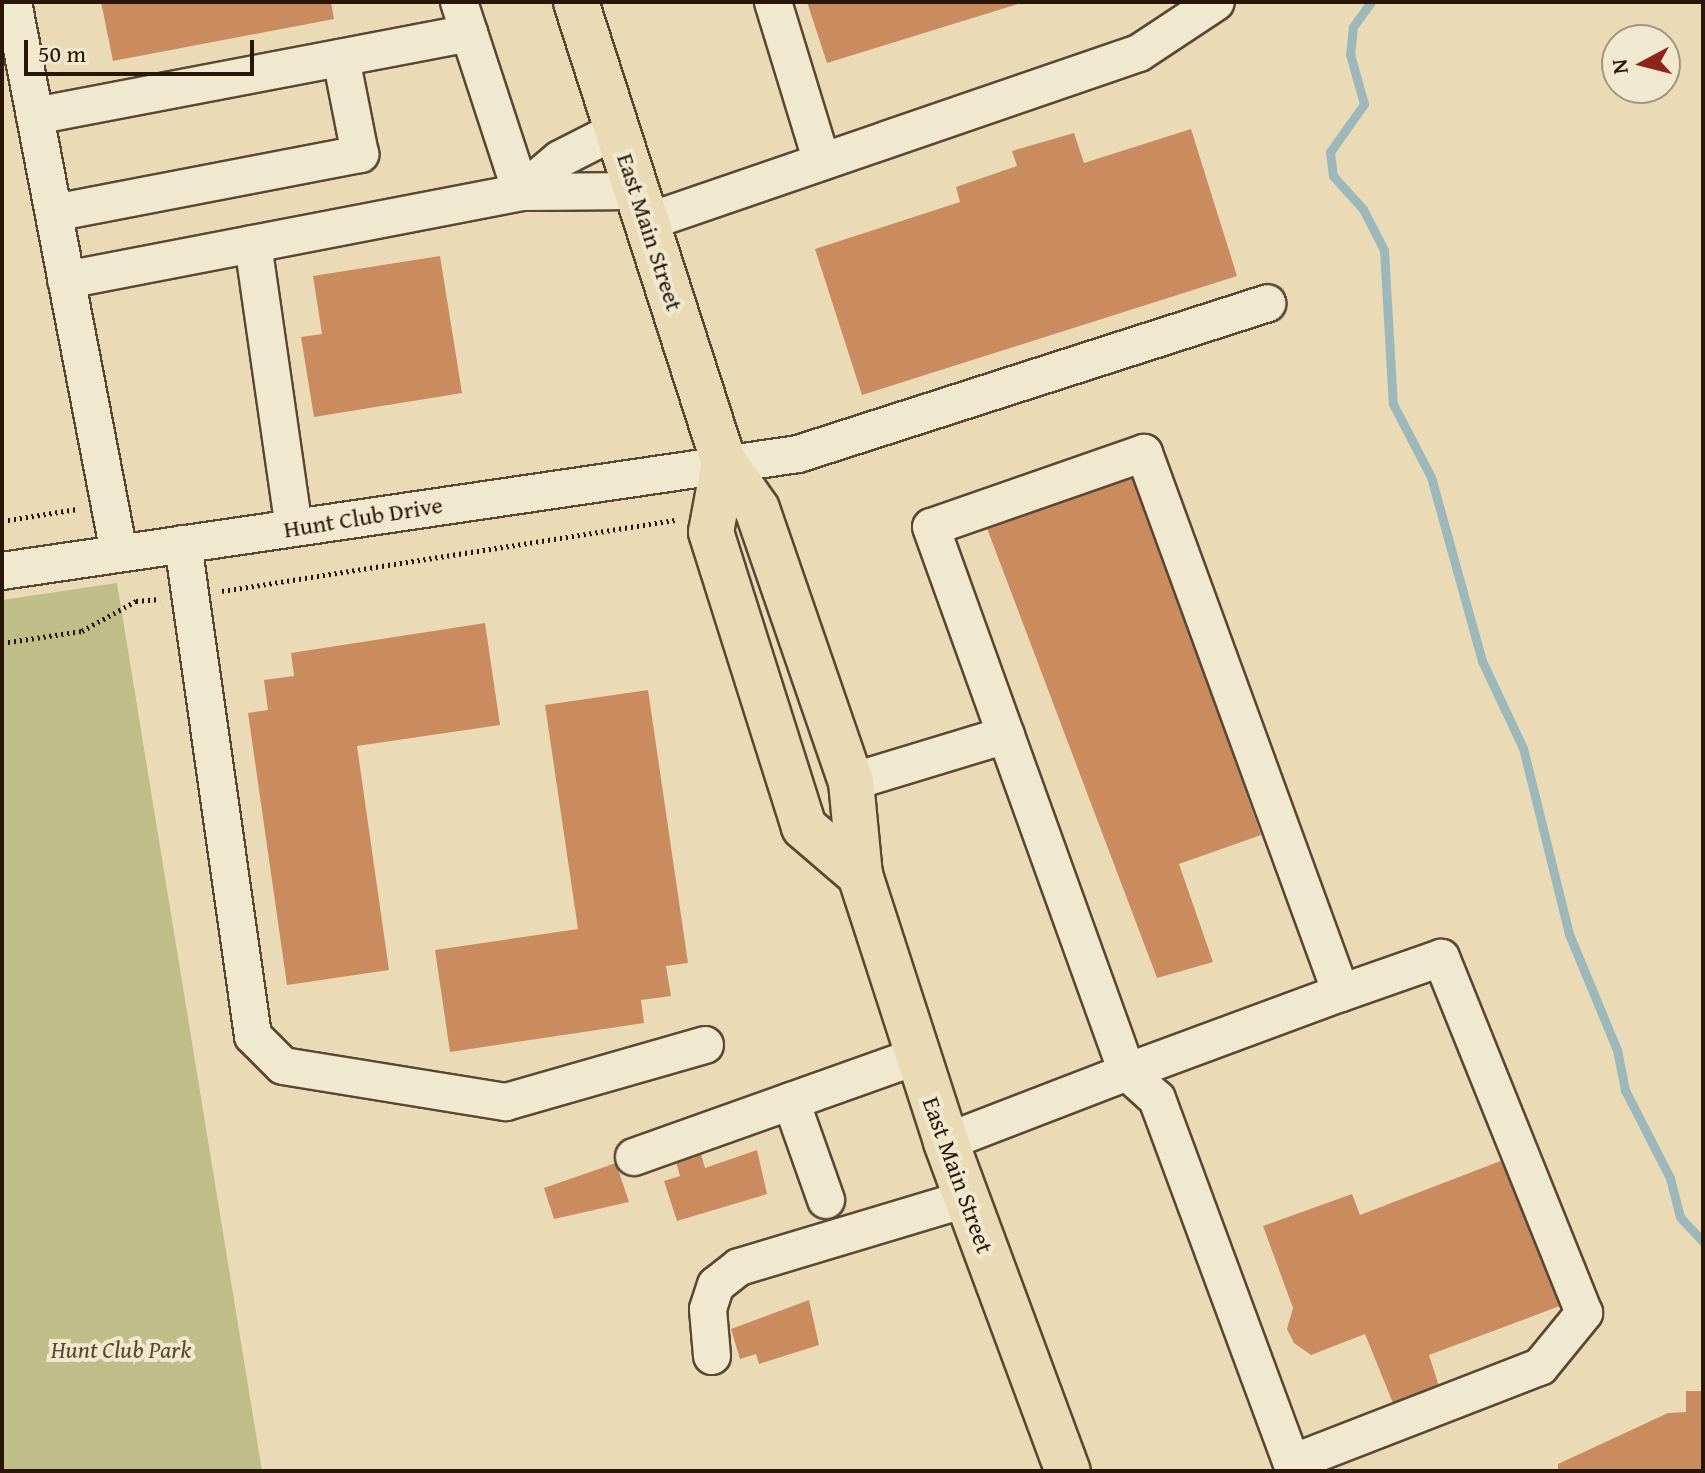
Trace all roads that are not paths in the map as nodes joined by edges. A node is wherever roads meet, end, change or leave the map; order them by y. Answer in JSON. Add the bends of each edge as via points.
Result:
{"nodes":[{"id":1,"x":13,"y":2,"type":"edge"},
{"id":2,"x":576,"y":2,"type":"edge"},
{"id":3,"x":773,"y":2,"type":"edge"},
{"id":4,"x":1216,"y":2,"type":"edge"},
{"id":5,"x":464,"y":18,"type":"edge"},
{"id":6,"x":341,"y":58,"type":"junction"},
{"id":7,"x":35,"y":116,"type":"junction"},
{"id":8,"x":617,"y":130,"type":"junction"},
{"id":9,"x":822,"y":162,"type":"junction"},
{"id":10,"x":521,"y":192,"type":"junction"},
{"id":11,"x":642,"y":207,"type":"junction"},
{"id":12,"x":54,"y":213,"type":"junction"},
{"id":13,"x":253,"y":244,"type":"junction"},
{"id":14,"x":66,"y":280,"type":"junction"},
{"id":15,"x":1267,"y":303,"type":"dead end"},
{"id":16,"x":724,"y":462,"type":"junction"},
{"id":17,"x":294,"y":527,"type":"junction"},
{"id":18,"x":183,"y":544,"type":"junction"},
{"id":19,"x":119,"y":553,"type":"junction"},
{"id":20,"x":2,"y":571,"type":"edge"},
{"id":21,"x":1006,"y":735,"type":"junction"},
{"id":22,"x":851,"y":782,"type":"junction"},
{"id":23,"x":860,"y":875,"type":"junction"},
{"id":24,"x":1341,"y":993,"type":"junction"},
{"id":25,"x":705,"y":1045,"type":"dead end"},
{"id":26,"x":917,"y":1056,"type":"junction"},
{"id":27,"x":1127,"y":1072,"type":"junction"},
{"id":28,"x":791,"y":1101,"type":"junction"},
{"id":29,"x":946,"y":1142,"type":"junction"},
{"id":30,"x":634,"y":1157,"type":"dead end"},
{"id":31,"x":966,"y":1199,"type":"junction"},
{"id":32,"x":826,"y":1200,"type":"dead end"},
{"id":33,"x":712,"y":1356,"type":"dead end"},
{"id":34,"x":1280,"y":1467,"type":"edge"},
{"id":35,"x":1068,"y":1471,"type":"edge"}],
"edges":[{"from":1,"to":7,"type":"street"},
{"from":2,"to":8,"type":"main road","name":"East Main Street"},
{"from":3,"to":9,"type":"street"},
{"from":4,"to":9,"type":"street","via":[[1139,53]]},
{"from":5,"to":6,"type":"street"},
{"from":5,"to":10,"type":"street"},
{"from":6,"to":7,"type":"street"},
{"from":6,"to":12,"type":"street","via":[[360,154]]},
{"from":7,"to":12,"type":"street"},
{"from":8,"to":10,"type":"street","via":[[560,159]]},
{"from":8,"to":11,"type":"main road","name":"East Main Street"},
{"from":9,"to":11,"type":"street"},
{"from":10,"to":11,"type":"street"},
{"from":10,"to":13,"type":"street"},
{"from":11,"to":16,"type":"main road","name":"East Main Street"},
{"from":12,"to":14,"type":"street"},
{"from":13,"to":14,"type":"street"},
{"from":13,"to":17,"type":"street"},
{"from":14,"to":19,"type":"street"},
{"from":15,"to":16,"type":"street","name":"Hunt Club Drive","via":[[798,454]]},
{"from":16,"to":17,"type":"street","name":"Hunt Club Drive"},
{"from":16,"to":22,"type":"main road","name":"East Main Street","via":[[757,509]]},
{"from":16,"to":23,"type":"main road","name":"East Main Street","via":[[711,532],[804,827]]},
{"from":17,"to":18,"type":"street","name":"Hunt Club Drive"},
{"from":18,"to":19,"type":"street","name":"Hunt Club Drive"},
{"from":18,"to":25,"type":"street","via":[[253,1036],[283,1066],[506,1102]]},
{"from":19,"to":20,"type":"street","name":"Hunt Club Drive"},
{"from":21,"to":22,"type":"street"},
{"from":21,"to":24,"type":"street","via":[[931,527],[1144,453]]},
{"from":21,"to":27,"type":"street"},
{"from":22,"to":23,"type":"main road","name":"East Main Street"},
{"from":23,"to":26,"type":"main road","name":"East Main Street"},
{"from":24,"to":27,"type":"street"},
{"from":24,"to":34,"type":"street","via":[[1441,958],[1584,1313],[1540,1367]]},
{"from":26,"to":28,"type":"street"},
{"from":26,"to":29,"type":"main road","name":"East Main Street"},
{"from":27,"to":29,"type":"street"},
{"from":27,"to":34,"type":"street","via":[[1157,1099]]},
{"from":28,"to":30,"type":"street"},
{"from":28,"to":32,"type":"street"},
{"from":29,"to":31,"type":"main road","name":"East Main Street"},
{"from":31,"to":33,"type":"street","via":[[739,1267],[716,1285],[708,1309]]},
{"from":31,"to":35,"type":"main road","name":"East Main Street"}]}
